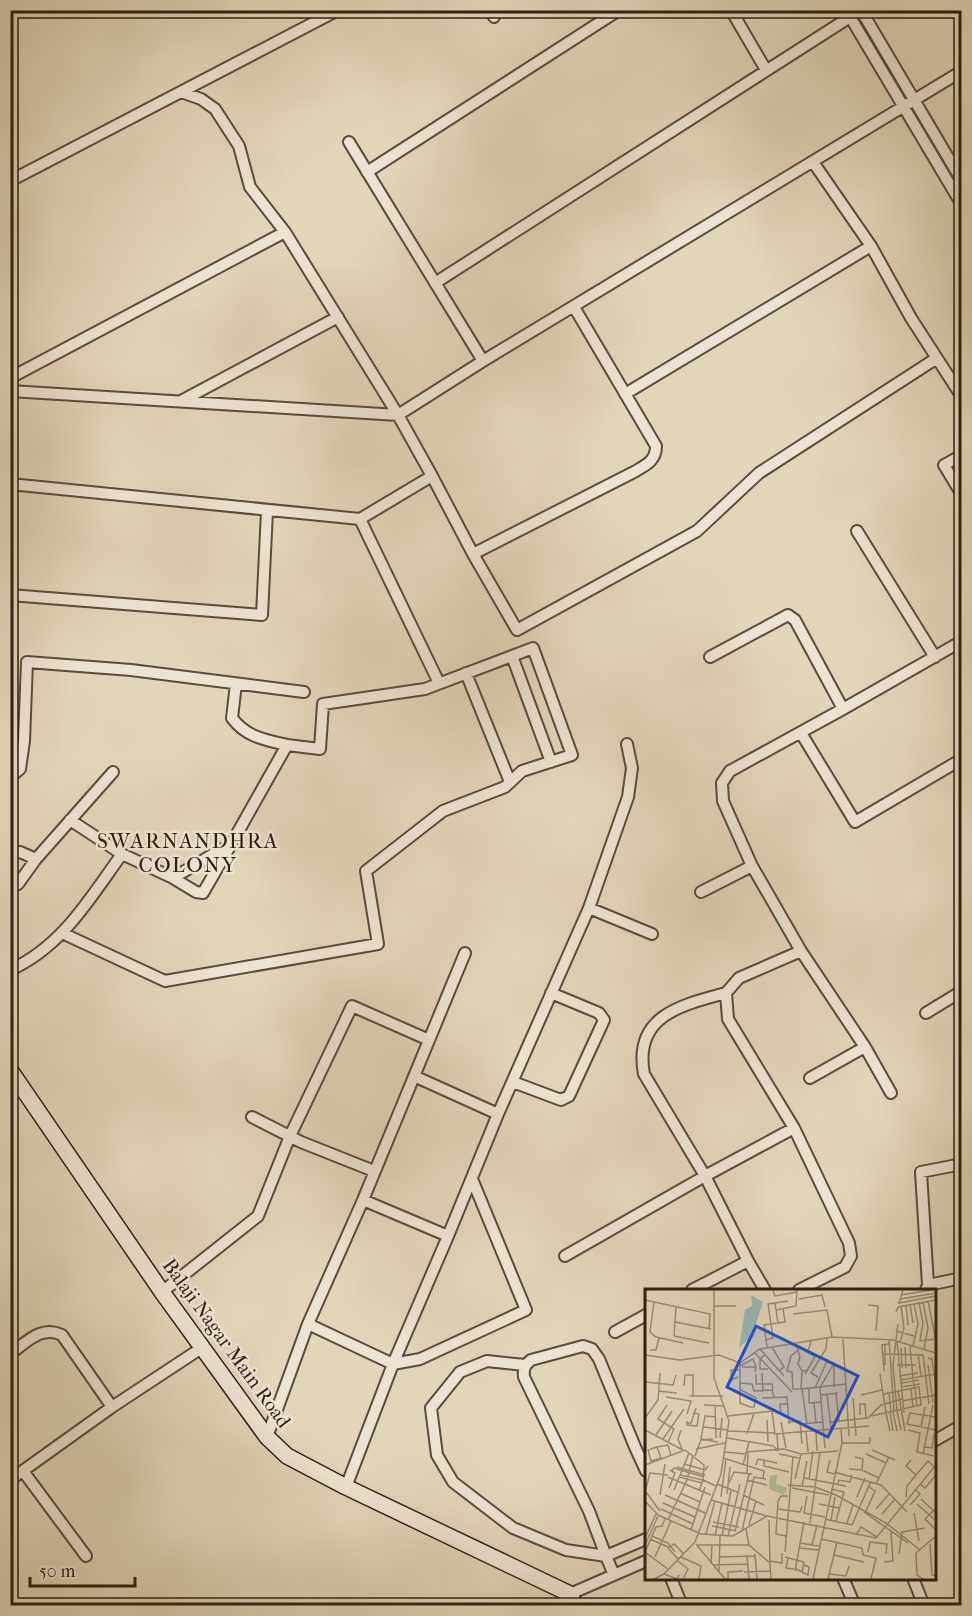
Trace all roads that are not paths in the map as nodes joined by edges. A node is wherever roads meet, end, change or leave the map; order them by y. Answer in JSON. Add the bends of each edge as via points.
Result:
{"nodes":[{"id":1,"x":338,"y":10,"type":"edge"},
{"id":2,"x":619,"y":10,"type":"edge"},
{"id":3,"x":731,"y":10,"type":"edge"},
{"id":4,"x":861,"y":10,"type":"edge"},
{"id":5,"x":848,"y":14,"type":"edge"},
{"id":6,"x":766,"y":70,"type":"junction"},
{"id":7,"x":962,"y":70,"type":"edge"},
{"id":8,"x":181,"y":92,"type":"junction"},
{"id":9,"x":912,"y":99,"type":"junction"},
{"id":10,"x":901,"y":106,"type":"junction"},
{"id":11,"x":348,"y":142,"type":"dead end"},
{"id":12,"x":813,"y":162,"type":"junction"},
{"id":13,"x":367,"y":172,"type":"junction"},
{"id":14,"x":962,"y":181,"type":"edge"},
{"id":15,"x":10,"y":182,"type":"edge"},
{"id":16,"x":962,"y":205,"type":"edge"},
{"id":17,"x":285,"y":232,"type":"junction"},
{"id":18,"x":871,"y":246,"type":"junction"},
{"id":19,"x":435,"y":283,"type":"junction"},
{"id":20,"x":574,"y":307,"type":"junction"},
{"id":21,"x":338,"y":317,"type":"junction"},
{"id":22,"x":937,"y":358,"type":"junction"},
{"id":23,"x":483,"y":361,"type":"junction"},
{"id":24,"x":10,"y":378,"type":"edge"},
{"id":25,"x":10,"y":391,"type":"edge"},
{"id":26,"x":625,"y":394,"type":"junction"},
{"id":27,"x":962,"y":397,"type":"edge"},
{"id":28,"x":183,"y":400,"type":"junction"},
{"id":29,"x":398,"y":415,"type":"junction"},
{"id":30,"x":962,"y":455,"type":"edge"},
{"id":31,"x":432,"y":476,"type":"junction"},
{"id":32,"x":10,"y":484,"type":"edge"},
{"id":33,"x":962,"y":495,"type":"edge"},
{"id":34,"x":267,"y":511,"type":"junction"},
{"id":35,"x":360,"y":519,"type":"junction"},
{"id":36,"x":857,"y":531,"type":"dead end"},
{"id":37,"x":472,"y":554,"type":"junction"},
{"id":38,"x":10,"y":595,"type":"edge"},
{"id":39,"x":962,"y":641,"type":"edge"},
{"id":40,"x":512,"y":656,"type":"junction"},
{"id":41,"x":710,"y":657,"type":"dead end"},
{"id":42,"x":935,"y":657,"type":"junction"},
{"id":43,"x":466,"y":673,"type":"junction"},
{"id":44,"x":438,"y":683,"type":"junction"},
{"id":45,"x":236,"y":684,"type":"junction"},
{"id":46,"x":304,"y":692,"type":"dead end"},
{"id":47,"x":843,"y":709,"type":"junction"},
{"id":48,"x":801,"y":733,"type":"junction"},
{"id":49,"x":627,"y":744,"type":"dead end"},
{"id":50,"x":287,"y":745,"type":"junction"},
{"id":51,"x":962,"y":759,"type":"edge"},
{"id":52,"x":551,"y":762,"type":"junction"},
{"id":53,"x":113,"y":772,"type":"dead end"},
{"id":54,"x":10,"y":777,"type":"edge"},
{"id":55,"x":510,"y":783,"type":"junction"},
{"id":56,"x":70,"y":820,"type":"junction"},
{"id":57,"x":229,"y":848,"type":"junction"},
{"id":58,"x":10,"y":854,"type":"edge"},
{"id":59,"x":122,"y":854,"type":"junction"},
{"id":60,"x":36,"y":859,"type":"junction"},
{"id":61,"x":752,"y":866,"type":"junction"},
{"id":62,"x":173,"y":878,"type":"junction"},
{"id":63,"x":10,"y":888,"type":"edge"},
{"id":64,"x":701,"y":892,"type":"dead end"},
{"id":65,"x":589,"y":908,"type":"junction"},
{"id":66,"x":62,"y":933,"type":"junction"},
{"id":67,"x":652,"y":934,"type":"dead end"},
{"id":68,"x":801,"y":951,"type":"junction"},
{"id":69,"x":465,"y":953,"type":"dead end"},
{"id":70,"x":10,"y":970,"type":"edge"},
{"id":71,"x":962,"y":991,"type":"edge"},
{"id":72,"x":551,"y":993,"type":"junction"},
{"id":73,"x":726,"y":993,"type":"junction"},
{"id":74,"x":926,"y":1013,"type":"dead end"},
{"id":75,"x":429,"y":1040,"type":"junction"},
{"id":76,"x":865,"y":1047,"type":"junction"},
{"id":77,"x":10,"y":1071,"type":"edge"},
{"id":78,"x":414,"y":1076,"type":"junction"},
{"id":79,"x":810,"y":1078,"type":"dead end"},
{"id":80,"x":513,"y":1082,"type":"junction"},
{"id":81,"x":891,"y":1093,"type":"dead end"},
{"id":82,"x":498,"y":1114,"type":"junction"},
{"id":83,"x":252,"y":1117,"type":"dead end"},
{"id":84,"x":794,"y":1128,"type":"junction"},
{"id":85,"x":290,"y":1136,"type":"junction"},
{"id":86,"x":962,"y":1164,"type":"edge"},
{"id":87,"x":374,"y":1171,"type":"junction"},
{"id":88,"x":705,"y":1176,"type":"junction"},
{"id":89,"x":472,"y":1179,"type":"junction"},
{"id":90,"x":363,"y":1200,"type":"junction"},
{"id":91,"x":448,"y":1236,"type":"junction"},
{"id":92,"x":565,"y":1256,"type":"dead end"},
{"id":93,"x":748,"y":1261,"type":"junction"},
{"id":94,"x":962,"y":1278,"type":"edge"},
{"id":95,"x":927,"y":1288,"type":"edge"},
{"id":96,"x":694,"y":1289,"type":"edge"},
{"id":97,"x":764,"y":1289,"type":"edge"},
{"id":98,"x":802,"y":1289,"type":"edge"},
{"id":99,"x":162,"y":1292,"type":"junction"},
{"id":100,"x":645,"y":1316,"type":"edge"},
{"id":101,"x":308,"y":1323,"type":"junction"},
{"id":102,"x":615,"y":1332,"type":"dead end"},
{"id":103,"x":203,"y":1347,"type":"junction"},
{"id":104,"x":10,"y":1354,"type":"edge"},
{"id":105,"x":393,"y":1364,"type":"junction"},
{"id":106,"x":525,"y":1365,"type":"junction"},
{"id":107,"x":112,"y":1407,"type":"junction"},
{"id":108,"x":962,"y":1425,"type":"edge"},
{"id":109,"x":267,"y":1437,"type":"junction"},
{"id":110,"x":936,"y":1440,"type":"edge"},
{"id":111,"x":645,"y":1469,"type":"edge"},
{"id":112,"x":23,"y":1471,"type":"junction"},
{"id":113,"x":10,"y":1480,"type":"edge"},
{"id":114,"x":346,"y":1487,"type":"junction"},
{"id":115,"x":645,"y":1539,"type":"edge"},
{"id":116,"x":86,"y":1556,"type":"dead end"},
{"id":117,"x":606,"y":1556,"type":"junction"},
{"id":118,"x":645,"y":1561,"type":"edge"},
{"id":119,"x":614,"y":1575,"type":"junction"},
{"id":120,"x":672,"y":1580,"type":"edge"},
{"id":121,"x":844,"y":1580,"type":"edge"},
{"id":122,"x":914,"y":1580,"type":"edge"},
{"id":123,"x":573,"y":1600,"type":"edge"},
{"id":124,"x":682,"y":1605,"type":"edge"},
{"id":125,"x":855,"y":1605,"type":"edge"},
{"id":126,"x":924,"y":1605,"type":"edge"}],
"edges":[{"from":1,"to":8,"type":"street"},
{"from":2,"to":13,"type":"street"},
{"from":3,"to":6,"type":"street"},
{"from":4,"to":9,"type":"street"},
{"from":5,"to":6,"type":"street"},
{"from":5,"to":10,"type":"street"},
{"from":6,"to":19,"type":"street"},
{"from":7,"to":9,"type":"street"},
{"from":8,"to":15,"type":"street"},
{"from":8,"to":17,"type":"street","via":[[201,99],[215,110],[239,146],[250,187]]},
{"from":9,"to":10,"type":"street"},
{"from":9,"to":14,"type":"street"},
{"from":10,"to":12,"type":"street"},
{"from":10,"to":16,"type":"street"},
{"from":11,"to":13,"type":"street"},
{"from":12,"to":18,"type":"street"},
{"from":12,"to":20,"type":"street"},
{"from":13,"to":19,"type":"street"},
{"from":17,"to":21,"type":"street"},
{"from":17,"to":24,"type":"street"},
{"from":18,"to":22,"type":"street"},
{"from":18,"to":26,"type":"street"},
{"from":19,"to":23,"type":"street"},
{"from":20,"to":23,"type":"street"},
{"from":20,"to":26,"type":"street"},
{"from":21,"to":28,"type":"street"},
{"from":21,"to":29,"type":"street"},
{"from":22,"to":27,"type":"street"},
{"from":22,"to":37,"type":"street","via":[[759,473],[697,531],[517,630]]},
{"from":23,"to":29,"type":"street"},
{"from":25,"to":28,"type":"street"},
{"from":26,"to":37,"type":"street","via":[[656,446],[652,460]]},
{"from":28,"to":29,"type":"street"},
{"from":29,"to":31,"type":"street"},
{"from":30,"to":33,"type":"street","via":[[944,465]]},
{"from":31,"to":35,"type":"street"},
{"from":31,"to":37,"type":"street"},
{"from":32,"to":34,"type":"street"},
{"from":34,"to":35,"type":"street"},
{"from":34,"to":38,"type":"street","via":[[262,615]]},
{"from":35,"to":44,"type":"street"},
{"from":36,"to":42,"type":"street"},
{"from":39,"to":42,"type":"street"},
{"from":40,"to":43,"type":"street"},
{"from":40,"to":52,"type":"street"},
{"from":40,"to":52,"type":"street","via":[[533,648],[572,755]]},
{"from":41,"to":47,"type":"street","via":[[788,615],[795,620]]},
{"from":42,"to":47,"type":"street"},
{"from":43,"to":44,"type":"street"},
{"from":43,"to":55,"type":"street"},
{"from":44,"to":50,"type":"street","via":[[323,704],[320,749]]},
{"from":45,"to":46,"type":"street"},
{"from":45,"to":50,"type":"street","via":[[232,718],[238,727],[252,737]]},
{"from":45,"to":54,"type":"street","via":[[27,662],[20,769]]},
{"from":47,"to":48,"type":"street"},
{"from":48,"to":51,"type":"street","via":[[855,822]]},
{"from":48,"to":61,"type":"street","via":[[730,771],[722,783],[723,801]]},
{"from":49,"to":65,"type":"street","via":[[632,768],[628,797]]},
{"from":50,"to":57,"type":"street"},
{"from":52,"to":55,"type":"street","via":[[522,771]]},
{"from":53,"to":56,"type":"street"},
{"from":55,"to":66,"type":"street","via":[[443,811],[366,871],[378,944],[165,981]]},
{"from":56,"to":59,"type":"street"},
{"from":56,"to":60,"type":"street"},
{"from":57,"to":62,"type":"street"},
{"from":57,"to":62,"type":"street","via":[[203,893]]},
{"from":58,"to":60,"type":"street","via":[[20,852]]},
{"from":59,"to":62,"type":"street"},
{"from":59,"to":66,"type":"street"},
{"from":60,"to":63,"type":"street","via":[[18,884]]},
{"from":61,"to":64,"type":"street"},
{"from":61,"to":68,"type":"street"},
{"from":65,"to":67,"type":"street"},
{"from":65,"to":72,"type":"street"},
{"from":66,"to":70,"type":"street","via":[[46,949]]},
{"from":68,"to":73,"type":"street","via":[[739,978]]},
{"from":68,"to":76,"type":"street"},
{"from":69,"to":75,"type":"street"},
{"from":71,"to":74,"type":"street"},
{"from":72,"to":80,"type":"street"},
{"from":72,"to":80,"type":"street","via":[[599,1013],[604,1020],[568,1096],[561,1100]]},
{"from":73,"to":84,"type":"street","via":[[728,1019]]},
{"from":73,"to":88,"type":"street","via":[[687,1004],[654,1023],[641,1058],[644,1074]]},
{"from":75,"to":78,"type":"street"},
{"from":75,"to":85,"type":"street","via":[[352,1006]]},
{"from":76,"to":79,"type":"street"},
{"from":76,"to":81,"type":"street"},
{"from":77,"to":99,"type":"street","name":"Balaji Nagar Main Road"},
{"from":78,"to":82,"type":"street"},
{"from":78,"to":87,"type":"street"},
{"from":80,"to":82,"type":"street"},
{"from":82,"to":89,"type":"street"},
{"from":83,"to":85,"type":"street"},
{"from":84,"to":88,"type":"street"},
{"from":84,"to":98,"type":"street","via":[[849,1243],[851,1256],[845,1267]]},
{"from":85,"to":87,"type":"street"},
{"from":85,"to":99,"type":"street","via":[[258,1216]]},
{"from":86,"to":95,"type":"street","via":[[921,1172]]},
{"from":87,"to":90,"type":"street"},
{"from":88,"to":92,"type":"street"},
{"from":88,"to":93,"type":"street"},
{"from":89,"to":91,"type":"street"},
{"from":89,"to":105,"type":"street","via":[[526,1310],[420,1359]]},
{"from":90,"to":91,"type":"street"},
{"from":90,"to":101,"type":"street"},
{"from":91,"to":105,"type":"street"},
{"from":93,"to":96,"type":"street"},
{"from":93,"to":97,"type":"street"},
{"from":94,"to":95,"type":"street"},
{"from":99,"to":103,"type":"street","name":"Balaji Nagar Main Road"},
{"from":100,"to":102,"type":"street"},
{"from":101,"to":105,"type":"street"},
{"from":101,"to":109,"type":"street"},
{"from":103,"to":107,"type":"street"},
{"from":103,"to":109,"type":"street","name":"Balaji Nagar Main Road"},
{"from":104,"to":107,"type":"street","via":[[40,1333],[52,1330],[62,1335]]},
{"from":105,"to":114,"type":"street"},
{"from":106,"to":111,"type":"street","via":[[583,1346],[592,1349]]},
{"from":106,"to":117,"type":"street","via":[[524,1377],[589,1511]]},
{"from":106,"to":117,"type":"street","via":[[487,1361],[460,1372],[431,1408],[437,1455],[453,1482],[513,1528],[566,1550]]},
{"from":107,"to":112,"type":"street"},
{"from":108,"to":110,"type":"street"},
{"from":109,"to":114,"type":"street","name":"Balaji Nagar Main Road","via":[[288,1456]]},
{"from":112,"to":113,"type":"street"},
{"from":112,"to":116,"type":"street"},
{"from":114,"to":123,"type":"street","name":"Balaji Nagar Main Road"},
{"from":115,"to":117,"type":"street"},
{"from":117,"to":119,"type":"street"},
{"from":118,"to":119,"type":"street"},
{"from":119,"to":123,"type":"street"},
{"from":120,"to":124,"type":"street"},
{"from":121,"to":125,"type":"street"},
{"from":122,"to":126,"type":"street"}]}
